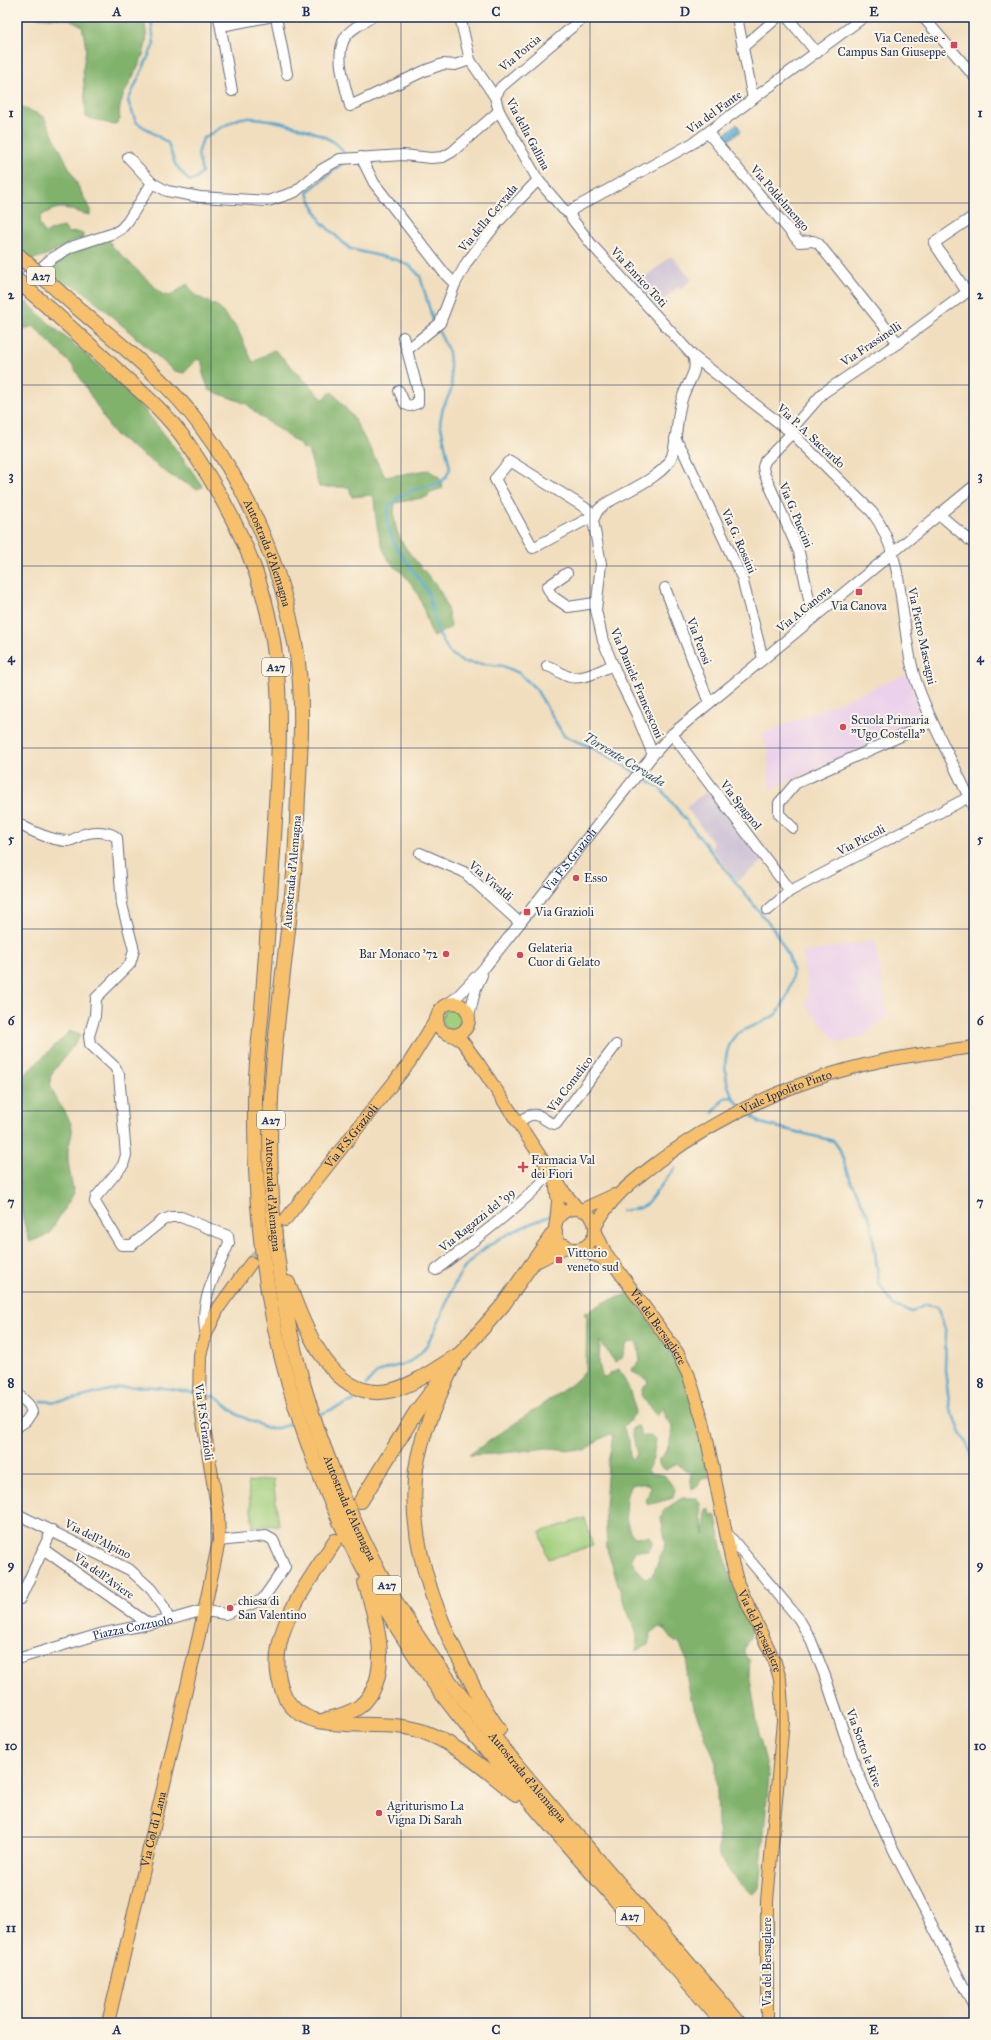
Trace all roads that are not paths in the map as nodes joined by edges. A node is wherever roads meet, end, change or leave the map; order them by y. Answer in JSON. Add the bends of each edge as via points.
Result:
{"nodes":[{"id":1,"x":268,"y":17,"type":"edge"},
{"id":2,"x":276,"y":17,"type":"edge"},
{"id":3,"x":371,"y":17,"type":"edge"},
{"id":4,"x":460,"y":17,"type":"edge"},
{"id":5,"x":584,"y":17,"type":"edge"},
{"id":6,"x":736,"y":17,"type":"edge"},
{"id":7,"x":778,"y":17,"type":"edge"},
{"id":8,"x":786,"y":17,"type":"edge"},
{"id":9,"x":864,"y":17,"type":"edge"},
{"id":10,"x":923,"y":17,"type":"edge"},
{"id":11,"x":220,"y":21,"type":"edge"},
{"id":12,"x":743,"y":47,"type":"junction"},
{"id":13,"x":817,"y":53,"type":"junction"},
{"id":14,"x":470,"y":60,"type":"junction"},
{"id":15,"x":288,"y":74,"type":"dead end"},
{"id":16,"x":974,"y":76,"type":"edge"},
{"id":17,"x":232,"y":91,"type":"dead end"},
{"id":18,"x":495,"y":97,"type":"junction"},
{"id":19,"x":752,"y":99,"type":"junction"},
{"id":20,"x":499,"y":112,"type":"junction"},
{"id":21,"x":708,"y":133,"type":"junction"},
{"id":22,"x":128,"y":157,"type":"dead end"},
{"id":23,"x":356,"y":157,"type":"junction"},
{"id":24,"x":538,"y":180,"type":"junction"},
{"id":25,"x":152,"y":183,"type":"junction"},
{"id":26,"x":570,"y":214,"type":"junction"},
{"id":27,"x":974,"y":216,"type":"edge"},
{"id":28,"x":17,"y":254,"type":"edge"},
{"id":29,"x":17,"y":280,"type":"edge"},
{"id":30,"x":455,"y":284,"type":"junction"},
{"id":31,"x":971,"y":290,"type":"edge"},
{"id":32,"x":17,"y":294,"type":"edge"},
{"id":33,"x":404,"y":337,"type":"dead end"},
{"id":34,"x":898,"y":343,"type":"junction"},
{"id":35,"x":407,"y":350,"type":"junction"},
{"id":36,"x":693,"y":356,"type":"junction"},
{"id":37,"x":399,"y":391,"type":"dead end"},
{"id":38,"x":792,"y":433,"type":"junction"},
{"id":39,"x":675,"y":439,"type":"junction"},
{"id":40,"x":974,"y":486,"type":"edge"},
{"id":41,"x":940,"y":515,"type":"junction"},
{"id":42,"x":594,"y":516,"type":"junction"},
{"id":43,"x":974,"y":544,"type":"edge"},
{"id":44,"x":893,"y":553,"type":"junction"},
{"id":45,"x":567,"y":573,"type":"dead end"},
{"id":46,"x":665,"y":588,"type":"dead end"},
{"id":47,"x":595,"y":603,"type":"junction"},
{"id":48,"x":813,"y":618,"type":"junction"},
{"id":49,"x":763,"y":659,"type":"junction"},
{"id":50,"x":613,"y":665,"type":"junction"},
{"id":51,"x":547,"y":666,"type":"dead end"},
{"id":52,"x":709,"y":703,"type":"junction"},
{"id":53,"x":932,"y":722,"type":"junction"},
{"id":54,"x":672,"y":734,"type":"junction"},
{"id":55,"x":653,"y":755,"type":"junction"},
{"id":56,"x":972,"y":801,"type":"edge"},
{"id":57,"x":17,"y":823,"type":"edge"},
{"id":58,"x":793,"y":828,"type":"dead end"},
{"id":59,"x":420,"y":853,"type":"dead end"},
{"id":60,"x":790,"y":891,"type":"junction"},
{"id":61,"x":768,"y":910,"type":"dead end"},
{"id":62,"x":520,"y":923,"type":"junction"},
{"id":63,"x":486,"y":966,"type":"junction"},
{"id":64,"x":445,"y":1005,"type":"junction"},
{"id":65,"x":438,"y":1016,"type":"junction"},
{"id":66,"x":469,"y":1019,"type":"junction"},
{"id":67,"x":448,"y":1034,"type":"junction"},
{"id":68,"x":616,"y":1045,"type":"dead end"},
{"id":69,"x":974,"y":1047,"type":"edge"},
{"id":70,"x":418,"y":1051,"type":"junction"},
{"id":71,"x":479,"y":1064,"type":"junction"},
{"id":72,"x":518,"y":1122,"type":"junction"},
{"id":73,"x":550,"y":1171,"type":"junction"},
{"id":74,"x":621,"y":1192,"type":"junction"},
{"id":75,"x":579,"y":1210,"type":"junction"},
{"id":76,"x":285,"y":1220,"type":"tunnel mouth"},
{"id":77,"x":556,"y":1228,"type":"junction"},
{"id":78,"x":595,"y":1229,"type":"junction"},
{"id":79,"x":275,"y":1233,"type":"junction"},
{"id":80,"x":570,"y":1248,"type":"junction"},
{"id":81,"x":536,"y":1261,"type":"junction"},
{"id":82,"x":251,"y":1263,"type":"tunnel mouth"},
{"id":83,"x":614,"y":1268,"type":"junction"},
{"id":84,"x":436,"y":1270,"type":"dead end"},
{"id":85,"x":206,"y":1334,"type":"junction"},
{"id":86,"x":458,"y":1355,"type":"junction"},
{"id":87,"x":17,"y":1393,"type":"edge"},
{"id":88,"x":17,"y":1427,"type":"edge"},
{"id":89,"x":361,"y":1501,"type":"dead end"},
{"id":90,"x":17,"y":1514,"type":"edge"},
{"id":91,"x":52,"y":1530,"type":"junction"},
{"id":92,"x":724,"y":1531,"type":"junction"},
{"id":93,"x":335,"y":1541,"type":"dead end"},
{"id":94,"x":219,"y":1542,"type":"junction"},
{"id":95,"x":43,"y":1550,"type":"junction"},
{"id":96,"x":355,"y":1552,"type":"junction"},
{"id":97,"x":20,"y":1599,"type":"dead end"},
{"id":98,"x":205,"y":1612,"type":"junction"},
{"id":99,"x":169,"y":1620,"type":"junction"},
{"id":100,"x":149,"y":1624,"type":"junction"},
{"id":101,"x":17,"y":1659,"type":"edge"},
{"id":102,"x":318,"y":1721,"type":"junction"},
{"id":103,"x":537,"y":1810,"type":"junction"},
{"id":104,"x":614,"y":1878,"type":"junction"},
{"id":105,"x":974,"y":2007,"type":"edge"},
{"id":106,"x":108,"y":2023,"type":"edge"},
{"id":107,"x":723,"y":2023,"type":"edge"},
{"id":108,"x":739,"y":2023,"type":"edge"},
{"id":109,"x":767,"y":2023,"type":"edge"}],
"edges":[{"from":1,"to":11,"type":"street"},
{"from":2,"to":15,"type":"street"},
{"from":3,"to":14,"type":"street","via":[[345,36],[340,51],[350,106],[424,71],[443,64],[455,65]]},
{"from":4,"to":14,"type":"street"},
{"from":5,"to":18,"type":"street","name":"Via Porcia","via":[[501,87]]},
{"from":6,"to":12,"type":"street"},
{"from":7,"to":12,"type":"street"},
{"from":8,"to":13,"type":"street"},
{"from":9,"to":13,"type":"street","name":"Via del Fante"},
{"from":10,"to":16,"type":"street"},
{"from":11,"to":17,"type":"street"},
{"from":12,"to":19,"type":"street"},
{"from":13,"to":19,"type":"street","name":"Via del Fante"},
{"from":14,"to":18,"type":"street","name":"Via della Gallina"},
{"from":18,"to":20,"type":"street","name":"Via della Gallina"},
{"from":19,"to":21,"type":"street","name":"Via del Fante"},
{"from":20,"to":23,"type":"street","via":[[443,157]]},
{"from":20,"to":24,"type":"street","name":"Via della Gallina"},
{"from":21,"to":26,"type":"street","name":"Via del Fante","via":[[573,209]]},
{"from":21,"to":34,"type":"street","name":"Via Poldelmengo","via":[[799,242],[811,240],[818,243]]},
{"from":22,"to":25,"type":"street"},
{"from":23,"to":25,"type":"street","via":[[340,159],[321,170],[295,192],[268,201],[200,197],[167,191]]},
{"from":23,"to":30,"type":"street","via":[[444,274]]},
{"from":24,"to":26,"type":"street","name":"Via della Gallina"},
{"from":24,"to":30,"type":"street","name":"Via della Cervada","via":[[482,242]]},
{"from":25,"to":32,"type":"street","via":[[121,229],[71,247],[51,259],[41,268],[32,271],[21,282]]},
{"from":26,"to":36,"type":"street","name":"Via Enrico Toti","via":[[592,246]]},
{"from":27,"to":31,"type":"street","via":[[934,243]]},
{"from":28,"to":79,"type":"highway","name":"Autostrada d'Alemagna","number":"A27","bridge":true,"via":[[170,388],[201,426],[234,474],[259,524],[288,610],[297,658],[301,732],[294,872],[278,1006],[271,1101]]},
{"from":29,"to":96,"type":"highway","name":"Autostrada d'Alemagna","number":"A27","bridge":true,"via":[[155,405],[185,439],[240,534],[257,575],[275,654],[280,736],[254,1102],[261,1237],[276,1333],[289,1385],[320,1474]]},
{"from":30,"to":35,"type":"street","name":"Via della Cervada","via":[[440,323]]},
{"from":31,"to":34,"type":"street","name":"Via Frassinelli"},
{"from":33,"to":35,"type":"street"},
{"from":34,"to":38,"type":"street","name":"Via Frassinelli","via":[[823,393],[796,424]]},
{"from":35,"to":37,"type":"street","via":[[418,390],[418,403],[410,406],[405,404]]},
{"from":36,"to":38,"type":"street","name":"Via P. A. Saccardo"},
{"from":36,"to":39,"type":"street","via":[[696,369],[681,400]]},
{"from":38,"to":44,"type":"street","name":"Via P. A. Saccardo","via":[[872,512]]},
{"from":38,"to":48,"type":"street","name":"Via G. Puccini","via":[[765,461],[763,467],[799,552]]},
{"from":39,"to":42,"type":"street","via":[[672,456],[666,466],[645,482],[605,504]]},
{"from":39,"to":49,"type":"street","name":"Via G. Rossini","via":[[683,450],[742,578]]},
{"from":40,"to":41,"type":"street","name":"Via A.Canova"},
{"from":41,"to":43,"type":"street"},
{"from":41,"to":44,"type":"street","name":"Via A.Canova"},
{"from":42,"to":42,"type":"street","via":[[533,548],[495,479],[510,461]]},
{"from":42,"to":47,"type":"street","name":"Via Daniele Francesconi","via":[[601,564]]},
{"from":44,"to":48,"type":"street","name":"Via A.Canova"},
{"from":44,"to":53,"type":"street","name":"Via Pietro Mascagni","via":[[914,674]]},
{"from":45,"to":47,"type":"street","via":[[547,587],[549,592],[568,607]]},
{"from":46,"to":52,"type":"street","name":"Via Perosi"},
{"from":47,"to":50,"type":"street","name":"Via Daniele Francesconi","via":[[601,635]]},
{"from":48,"to":49,"type":"street","name":"Via A.Canova"},
{"from":49,"to":52,"type":"street","name":"Via A.Canova"},
{"from":50,"to":51,"type":"street","via":[[585,677],[570,677]]},
{"from":50,"to":55,"type":"street","name":"Via Daniele Francesconi"},
{"from":52,"to":54,"type":"street","name":"Via A.Canova"},
{"from":53,"to":56,"type":"street","name":"Via Pietro Mascagni"},
{"from":53,"to":58,"type":"street","via":[[796,784],[779,803],[779,814]]},
{"from":54,"to":55,"type":"street","name":"Via A.Canova"},
{"from":54,"to":60,"type":"street","name":"Via Spagnol"},
{"from":55,"to":62,"type":"street","name":"Via F.S.Grazioli"},
{"from":56,"to":60,"type":"street","name":"Via Piccoli"},
{"from":57,"to":85,"type":"street","via":[[68,841],[84,834],[103,832],[117,838],[119,887],[134,950],[130,964],[96,998],[95,1016],[89,1039],[92,1046],[115,1067],[119,1076],[126,1155],[123,1165],[96,1197],[95,1202],[121,1245],[132,1244],[163,1220],[171,1217],[181,1218],[228,1236],[229,1243],[205,1302],[203,1314]]},
{"from":59,"to":62,"type":"street","name":"Via Vivaldi","via":[[464,872]]},
{"from":60,"to":61,"type":"street","name":"Via Piccoli"},
{"from":62,"to":63,"type":"street","name":"Via F.S.Grazioli"},
{"from":63,"to":64,"type":"street","name":"Via F.S.Grazioli","via":[[456,998]]},
{"from":63,"to":66,"type":"street","name":"Via F.S.Grazioli","via":[[476,988]]},
{"from":64,"to":65,"type":"main road"},
{"from":64,"to":66,"type":"main road","via":[[455,1003],[464,1006]]},
{"from":65,"to":67,"type":"main road","via":[[438,1024]]},
{"from":65,"to":70,"type":"main road","name":"Via F.S.Grazioli"},
{"from":66,"to":67,"type":"main road","via":[[460,1034]]},
{"from":66,"to":71,"type":"main road","via":[[471,1042]]},
{"from":67,"to":70,"type":"main road","name":"Via F.S.Grazioli","via":[[433,1038]]},
{"from":67,"to":71,"type":"main road","via":[[462,1041]]},
{"from":68,"to":72,"type":"street","name":"Via Comelico","via":[[556,1124],[532,1114]]},
{"from":69,"to":74,"type":"main road","name":"Viale Ippolito Pinto","via":[[905,1057],[850,1069],[805,1083],[737,1113],[671,1152]]},
{"from":70,"to":76,"type":"main road","name":"Via F.S.Grazioli"},
{"from":71,"to":72,"type":"main road"},
{"from":72,"to":73,"type":"main road"},
{"from":73,"to":75,"type":"main road"},
{"from":73,"to":77,"type":"main road","via":[[557,1193]]},
{"from":73,"to":84,"type":"street","name":"Via Ragazzi del '99","via":[[546,1179],[516,1206]]},
{"from":74,"to":75,"type":"main road","name":"Viale Ippolito Pinto","via":[[596,1205]]},
{"from":74,"to":78,"type":"main road","name":"Viale Ippolito Pinto","via":[[604,1211]]},
{"from":75,"to":77,"type":"main road","via":[[562,1214]]},
{"from":75,"to":78,"type":"main road","via":[[589,1214]]},
{"from":77,"to":80,"type":"main road","via":[[557,1237]]},
{"from":77,"to":81,"type":"highway","number":"A27"},
{"from":78,"to":80,"type":"main road","via":[[595,1235],[588,1245]]},
{"from":78,"to":83,"type":"main road","name":"Via del Bersagliere","via":[[601,1246]]},
{"from":79,"to":86,"type":"highway","number":"A27","via":[[287,1279],[311,1340],[332,1368],[353,1385],[374,1392],[393,1390]]},
{"from":79,"to":104,"type":"highway","name":"Autostrada d'Alemagna","number":"A27","via":[[282,1289],[302,1379],[332,1469],[366,1547],[402,1613],[473,1712]]},
{"from":80,"to":81,"type":"highway","number":"A27"},
{"from":80,"to":83,"type":"main road","name":"Via del Bersagliere","via":[[600,1257]]},
{"from":81,"to":86,"type":"highway","number":"A27","via":[[503,1305]]},
{"from":82,"to":85,"type":"main road","name":"Via F.S.Grazioli","via":[[228,1292]]},
{"from":83,"to":92,"type":"main road","name":"Via del Bersagliere","via":[[677,1352],[689,1376],[704,1425]]},
{"from":85,"to":94,"type":"main road","name":"Via F.S.Grazioli","via":[[200,1355],[198,1383],[216,1499]]},
{"from":86,"to":89,"type":"highway","number":"A27","via":[[416,1412]]},
{"from":86,"to":104,"type":"highway","number":"A27","via":[[430,1418],[416,1469],[415,1502],[420,1549],[429,1587],[446,1634],[489,1716],[586,1835]]},
{"from":87,"to":88,"type":"street","via":[[32,1412],[26,1421]]},
{"from":90,"to":91,"type":"street","name":"Via dell'Alpino"},
{"from":91,"to":95,"type":"street"},
{"from":91,"to":99,"type":"street","name":"Via dell'Alpino","via":[[130,1570],[150,1589],[164,1607]]},
{"from":92,"to":105,"type":"street","name":"Via Sotto le Rive","via":[[799,1619],[810,1638],[856,1769],[887,1837]]},
{"from":92,"to":109,"type":"main road","name":"Via del Bersagliere","via":[[738,1584],[775,1662],[782,1699],[783,1721],[767,1901]]},
{"from":93,"to":102,"type":"highway","number":"A27","via":[[289,1615],[276,1655],[280,1685],[286,1699],[293,1709],[306,1718]]},
{"from":94,"to":98,"type":"main road","name":"Via F.S.Grazioli"},
{"from":94,"to":98,"type":"street","name":"Piazza Cozzuolo","via":[[268,1537],[274,1542],[285,1567],[265,1597],[259,1601],[225,1614]]},
{"from":95,"to":97,"type":"street"},
{"from":95,"to":100,"type":"street","name":"Via dell'Aviere"},
{"from":96,"to":102,"type":"highway","number":"A27","via":[[376,1623],[378,1677],[369,1696],[359,1707],[342,1715]]},
{"from":96,"to":103,"type":"highway","name":"Autostrada d'Alemagna","number":"A27","via":[[423,1668],[462,1720]]},
{"from":98,"to":99,"type":"street","name":"Piazza Cozzuolo"},
{"from":98,"to":106,"type":"main road","name":"Via Col di Lana"},
{"from":99,"to":100,"type":"street","name":"Piazza Cozzuolo"},
{"from":100,"to":101,"type":"street","name":"Piazza Cozzuolo","via":[[100,1634]]},
{"from":102,"to":103,"type":"highway","number":"A27","via":[[338,1725],[395,1726],[433,1735],[453,1746]]},
{"from":103,"to":107,"type":"highway","name":"Autostrada d'Alemagna","number":"A27"},
{"from":104,"to":108,"type":"highway","name":"Autostrada d'Alemagna","number":"A27"}]}
